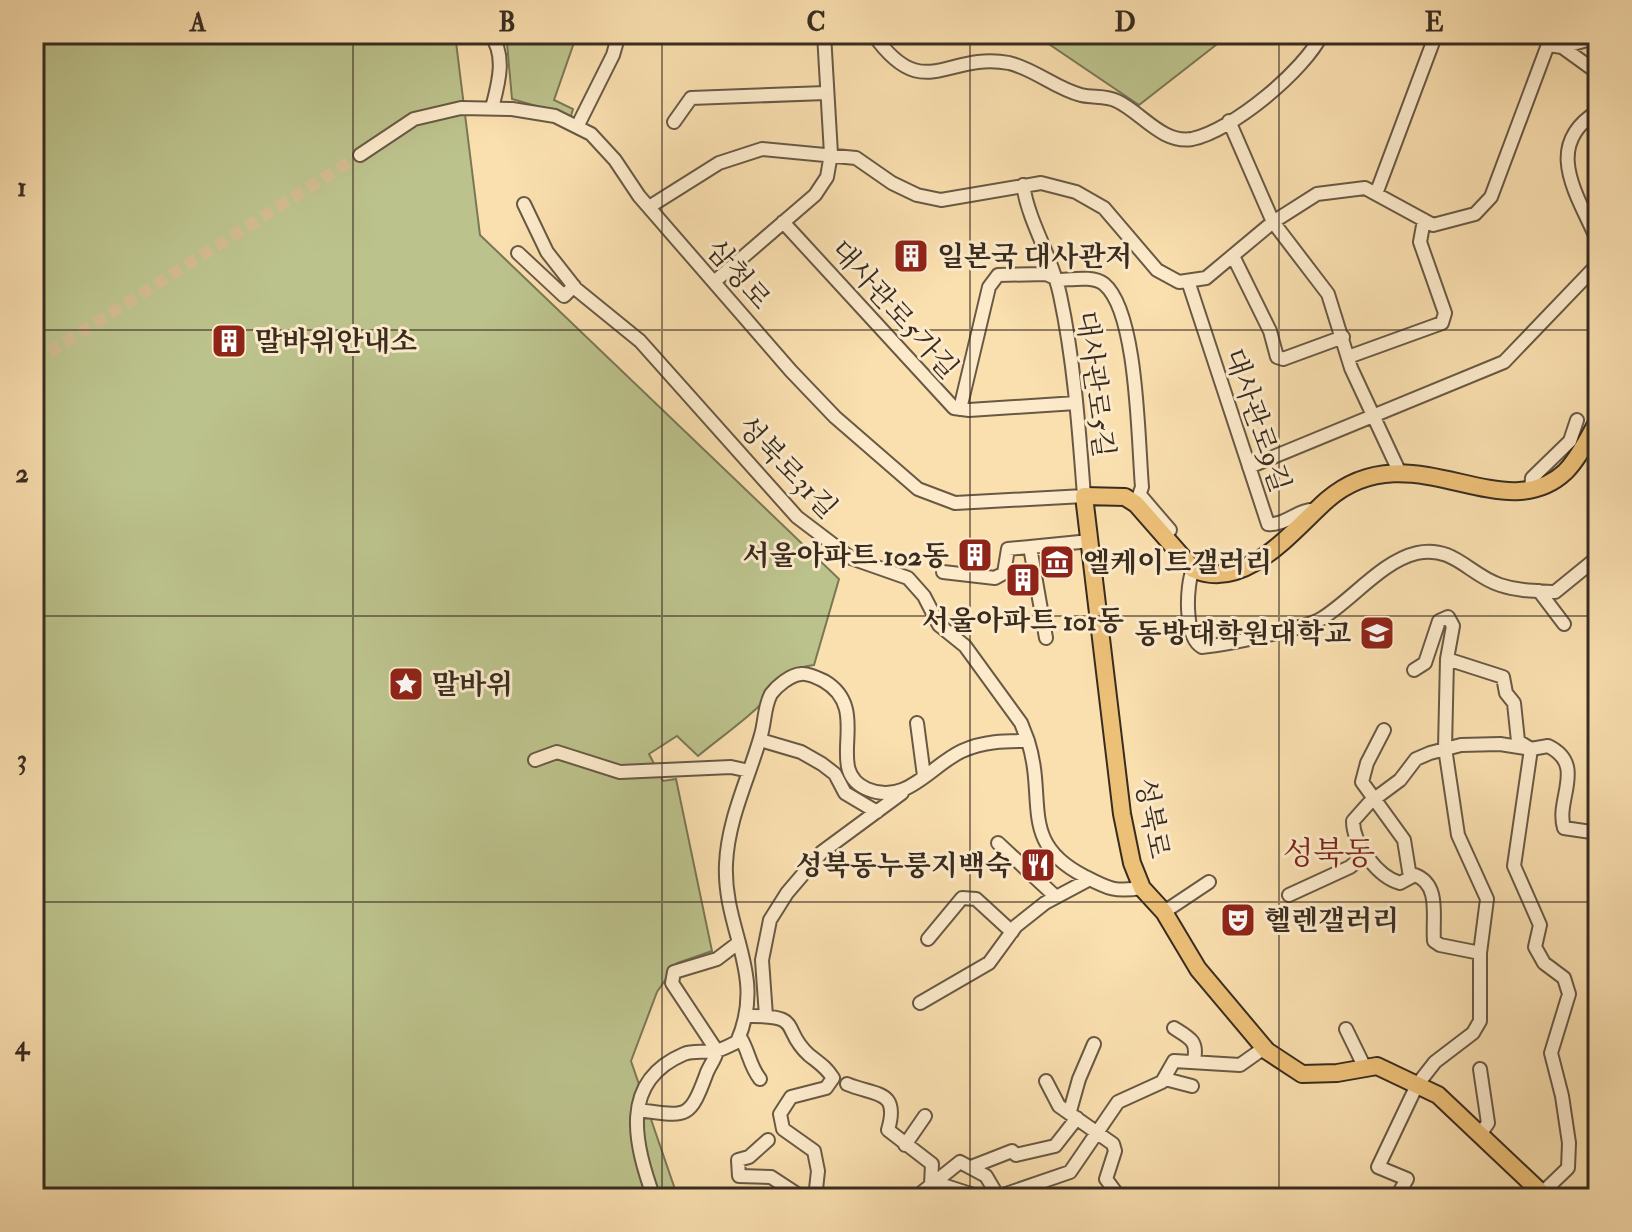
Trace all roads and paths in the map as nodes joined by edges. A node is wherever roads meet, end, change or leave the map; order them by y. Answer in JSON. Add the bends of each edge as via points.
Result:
{"nodes":[{"id":1,"x":490,"y":34,"type":"edge"},
{"id":2,"x":619,"y":34,"type":"edge"},
{"id":3,"x":824,"y":34,"type":"edge"},
{"id":4,"x":873,"y":34,"type":"edge"},
{"id":5,"x":1322,"y":34,"type":"edge"},
{"id":6,"x":1436,"y":34,"type":"edge"},
{"id":7,"x":1598,"y":37,"type":"edge"},
{"id":8,"x":1550,"y":39,"type":"edge"},
{"id":9,"x":1562,"y":47,"type":"junction"},
{"id":10,"x":1598,"y":73,"type":"edge"},
{"id":11,"x":826,"y":93,"type":"junction"},
{"id":12,"x":492,"y":108,"type":"junction"},
{"id":13,"x":1598,"y":111,"type":"edge"},
{"id":14,"x":1229,"y":121,"type":"junction"},
{"id":15,"x":674,"y":122,"type":"dead end"},
{"id":16,"x":577,"y":127,"type":"junction"},
{"id":17,"x":831,"y":154,"type":"junction"},
{"id":18,"x":360,"y":155,"type":"tunnel mouth"},
{"id":19,"x":1023,"y":185,"type":"junction"},
{"id":20,"x":1376,"y":194,"type":"junction"},
{"id":21,"x":524,"y":204,"type":"dead end"},
{"id":22,"x":649,"y":207,"type":"junction"},
{"id":23,"x":1424,"y":220,"type":"junction"},
{"id":24,"x":783,"y":222,"type":"junction"},
{"id":25,"x":1273,"y":222,"type":"junction"},
{"id":26,"x":1598,"y":242,"type":"edge"},
{"id":27,"x":518,"y":253,"type":"dead end"},
{"id":28,"x":1233,"y":256,"type":"junction"},
{"id":29,"x":1598,"y":264,"type":"edge"},
{"id":30,"x":1056,"y":279,"type":"junction"},
{"id":31,"x":1188,"y":281,"type":"junction"},
{"id":32,"x":714,"y":282,"type":"junction"},
{"id":33,"x":574,"y":286,"type":"junction"},
{"id":34,"x":1343,"y":337,"type":"junction"},
{"id":35,"x":650,"y":353,"type":"junction"},
{"id":36,"x":1348,"y":357,"type":"junction"},
{"id":37,"x":637,"y":363,"type":"dead end"},
{"id":38,"x":1076,"y":403,"type":"junction"},
{"id":39,"x":960,"y":409,"type":"junction"},
{"id":40,"x":1373,"y":417,"type":"junction"},
{"id":41,"x":1577,"y":420,"type":"dead end"},
{"id":42,"x":1598,"y":421,"type":"edge"},
{"id":43,"x":1593,"y":446,"type":"edge"},
{"id":44,"x":1249,"y":467,"type":"junction"},
{"id":45,"x":1399,"y":471,"type":"junction"},
{"id":46,"x":1531,"y":488,"type":"junction"},
{"id":47,"x":1084,"y":496,"type":"junction"},
{"id":48,"x":1138,"y":500,"type":"junction"},
{"id":49,"x":1317,"y":510,"type":"junction"},
{"id":50,"x":1170,"y":530,"type":"dead end"},
{"id":51,"x":1090,"y":541,"type":"junction"},
{"id":52,"x":1030,"y":547,"type":"junction"},
{"id":53,"x":1598,"y":557,"type":"edge"},
{"id":54,"x":1193,"y":569,"type":"junction"},
{"id":55,"x":943,"y":572,"type":"dead end"},
{"id":56,"x":1539,"y":591,"type":"junction"},
{"id":57,"x":1564,"y":624,"type":"dead end"},
{"id":58,"x":1046,"y":638,"type":"dead end"},
{"id":59,"x":1447,"y":659,"type":"junction"},
{"id":60,"x":1414,"y":670,"type":"dead end"},
{"id":61,"x":917,"y":723,"type":"dead end"},
{"id":62,"x":1384,"y":730,"type":"dead end"},
{"id":63,"x":760,"y":740,"type":"junction"},
{"id":64,"x":1028,"y":741,"type":"junction"},
{"id":65,"x":1445,"y":748,"type":"junction"},
{"id":66,"x":1531,"y":749,"type":"junction"},
{"id":67,"x":535,"y":760,"type":"dead end"},
{"id":68,"x":749,"y":771,"type":"junction"},
{"id":69,"x":924,"y":776,"type":"junction"},
{"id":70,"x":902,"y":793,"type":"junction"},
{"id":71,"x":1373,"y":801,"type":"junction"},
{"id":72,"x":877,"y":812,"type":"junction"},
{"id":73,"x":1598,"y":833,"type":"edge"},
{"id":74,"x":998,"y":843,"type":"dead end"},
{"id":75,"x":1366,"y":854,"type":"junction"},
{"id":76,"x":1410,"y":877,"type":"junction"},
{"id":77,"x":1090,"y":879,"type":"junction"},
{"id":78,"x":1209,"y":882,"type":"dead end"},
{"id":79,"x":1142,"y":888,"type":"junction"},
{"id":80,"x":1289,"y":895,"type":"dead end"},
{"id":81,"x":1056,"y":897,"type":"junction"},
{"id":82,"x":1164,"y":912,"type":"junction"},
{"id":83,"x":1012,"y":932,"type":"junction"},
{"id":84,"x":928,"y":939,"type":"dead end"},
{"id":85,"x":738,"y":943,"type":"junction"},
{"id":86,"x":1480,"y":953,"type":"junction"},
{"id":87,"x":920,"y":1003,"type":"dead end"},
{"id":88,"x":748,"y":1016,"type":"junction"},
{"id":89,"x":766,"y":1016,"type":"junction"},
{"id":90,"x":1174,"y":1028,"type":"dead end"},
{"id":91,"x":1346,"y":1029,"type":"dead end"},
{"id":92,"x":740,"y":1037,"type":"junction"},
{"id":93,"x":1094,"y":1044,"type":"dead end"},
{"id":94,"x":1264,"y":1048,"type":"junction"},
{"id":95,"x":717,"y":1051,"type":"junction"},
{"id":96,"x":1194,"y":1060,"type":"junction"},
{"id":97,"x":1365,"y":1068,"type":"junction"},
{"id":98,"x":1480,"y":1069,"type":"dead end"},
{"id":99,"x":760,"y":1079,"type":"dead end"},
{"id":100,"x":1165,"y":1079,"type":"junction"},
{"id":101,"x":1046,"y":1081,"type":"dead end"},
{"id":102,"x":847,"y":1084,"type":"dead end"},
{"id":103,"x":1417,"y":1085,"type":"junction"},
{"id":104,"x":1192,"y":1086,"type":"dead end"},
{"id":105,"x":638,"y":1110,"type":"junction"},
{"id":106,"x":1074,"y":1115,"type":"junction"},
{"id":107,"x":925,"y":1116,"type":"dead end"},
{"id":108,"x":1095,"y":1132,"type":"junction"},
{"id":109,"x":1481,"y":1133,"type":"junction"},
{"id":110,"x":768,"y":1140,"type":"dead end"},
{"id":111,"x":905,"y":1145,"type":"junction"},
{"id":112,"x":971,"y":1167,"type":"junction"},
{"id":113,"x":931,"y":1185,"type":"junction"},
{"id":114,"x":1598,"y":1190,"type":"edge"},
{"id":115,"x":1544,"y":1196,"type":"edge"},
{"id":116,"x":815,"y":1197,"type":"edge"},
{"id":117,"x":654,"y":1198,"type":"edge"},
{"id":118,"x":847,"y":1198,"type":"edge"},
{"id":119,"x":872,"y":1198,"type":"edge"},
{"id":120,"x":894,"y":1198,"type":"edge"},
{"id":121,"x":915,"y":1198,"type":"edge"},
{"id":122,"x":945,"y":1198,"type":"edge"},
{"id":123,"x":983,"y":1198,"type":"edge"},
{"id":124,"x":1120,"y":1198,"type":"edge"},
{"id":125,"x":1396,"y":1198,"type":"edge"},
{"id":126,"x":1582,"y":1198,"type":"edge"}],
"edges":[{"from":1,"to":12,"type":"street","via":[[500,78]]},
{"from":2,"to":16,"type":"street"},
{"from":3,"to":11,"type":"street"},
{"from":4,"to":14,"type":"street","via":[[890,58],[907,69],[925,73],[989,62],[1010,64],[1083,95],[1117,100],[1171,136],[1190,139]]},
{"from":5,"to":14,"type":"street","via":[[1302,66]]},
{"from":6,"to":20,"type":"street"},
{"from":7,"to":9,"type":"street"},
{"from":8,"to":9,"type":"street"},
{"from":8,"to":23,"type":"street","via":[[1491,197],[1475,214],[1433,225]]},
{"from":9,"to":10,"type":"street"},
{"from":11,"to":15,"type":"street","via":[[691,98]]},
{"from":11,"to":17,"type":"street"},
{"from":12,"to":16,"type":"street","name":"삼청로","via":[[555,116]]},
{"from":12,"to":18,"type":"street","name":"삼청로","via":[[461,108],[414,119]]},
{"from":13,"to":26,"type":"street","via":[[1567,145],[1565,164]]},
{"from":14,"to":25,"type":"street"},
{"from":16,"to":22,"type":"street","name":"삼청로","via":[[615,160]]},
{"from":17,"to":19,"type":"street","via":[[856,158],[905,189],[941,200]]},
{"from":17,"to":22,"type":"street","via":[[762,149],[739,155]]},
{"from":17,"to":24,"type":"street","via":[[827,177],[815,195]]},
{"from":19,"to":30,"type":"street","name":"대사관로5길","via":[[1026,208]]},
{"from":19,"to":31,"type":"street","via":[[1041,183],[1076,192],[1104,208],[1157,270]]},
{"from":20,"to":23,"type":"street"},
{"from":20,"to":25,"type":"street","via":[[1365,188],[1317,194]]},
{"from":21,"to":33,"type":"street","name":"성북로31길","via":[[547,252]]},
{"from":22,"to":32,"type":"street","name":"삼청로"},
{"from":23,"to":36,"type":"street","via":[[1420,242],[1445,313],[1442,323]]},
{"from":24,"to":32,"type":"street"},
{"from":24,"to":39,"type":"street","name":"대사관로5가길","via":[[947,402]]},
{"from":25,"to":28,"type":"street"},
{"from":25,"to":34,"type":"street","via":[[1328,294]]},
{"from":27,"to":33,"type":"street","via":[[564,296]]},
{"from":28,"to":31,"type":"street","via":[[1206,278]]},
{"from":28,"to":34,"type":"street","via":[[1277,357]]},
{"from":29,"to":40,"type":"street","via":[[1504,362]]},
{"from":30,"to":38,"type":"street","name":"대사관로5길"},
{"from":30,"to":39,"type":"street","name":"대사관로5길","via":[[1046,274],[998,275],[989,287]]},
{"from":30,"to":48,"type":"street","via":[[1106,285],[1128,328]]},
{"from":31,"to":44,"type":"street","name":"대사관로9길"},
{"from":32,"to":47,"type":"street","name":"삼청로","via":[[835,417],[918,489],[955,503]]},
{"from":33,"to":35,"type":"street","name":"성북로31길"},
{"from":34,"to":36,"type":"street"},
{"from":35,"to":37,"type":"street"},
{"from":35,"to":64,"type":"street","name":"성북로31길","via":[[797,517],[851,558],[908,578],[939,625],[965,646],[1021,723]]},
{"from":36,"to":40,"type":"street"},
{"from":38,"to":39,"type":"street","name":"대사관로5가길"},
{"from":38,"to":47,"type":"street","name":"대사관로5길"},
{"from":40,"to":44,"type":"street"},
{"from":40,"to":45,"type":"street"},
{"from":41,"to":46,"type":"street","via":[[1570,441],[1532,478]]},
{"from":42,"to":43,"type":"main road"},
{"from":43,"to":46,"type":"main road","via":[[1563,474]]},
{"from":44,"to":49,"type":"street","name":"대사관로9길","via":[[1268,524]]},
{"from":45,"to":46,"type":"main road","via":[[1503,492]]},
{"from":45,"to":49,"type":"main road","via":[[1371,476],[1333,495]]},
{"from":47,"to":48,"type":"main road"},
{"from":47,"to":51,"type":"main road","name":"성북로"},
{"from":48,"to":50,"type":"street"},
{"from":48,"to":54,"type":"main road"},
{"from":49,"to":54,"type":"main road","via":[[1280,548],[1249,565],[1217,572]]},
{"from":51,"to":52,"type":"street"},
{"from":51,"to":79,"type":"main road","name":"성북로","via":[[1122,814]]},
{"from":52,"to":55,"type":"street","via":[[1008,549],[1001,577]]},
{"from":52,"to":58,"type":"street"},
{"from":53,"to":56,"type":"street","via":[[1555,592]]},
{"from":54,"to":56,"type":"street","via":[[1188,581],[1192,637],[1202,647],[1317,622],[1396,560],[1418,553],[1456,557],[1498,585]]},
{"from":56,"to":57,"type":"street"},
{"from":59,"to":60,"type":"street","via":[[1453,626],[1443,617],[1425,663]]},
{"from":59,"to":65,"type":"street"},
{"from":59,"to":66,"type":"street","via":[[1503,677],[1514,703],[1518,741]]},
{"from":61,"to":69,"type":"street"},
{"from":62,"to":71,"type":"street","via":[[1362,782]]},
{"from":63,"to":68,"type":"street"},
{"from":63,"to":70,"type":"street","via":[[765,711],[781,683],[801,674],[819,678],[836,688],[848,705],[845,765],[863,788]]},
{"from":63,"to":72,"type":"street","via":[[822,764],[845,793]]},
{"from":64,"to":69,"type":"street","via":[[992,741],[963,751]]},
{"from":64,"to":77,"type":"street","name":"성북로31길","via":[[1042,842],[1052,856]]},
{"from":65,"to":66,"type":"street","via":[[1500,744]]},
{"from":65,"to":71,"type":"street","via":[[1416,759]]},
{"from":65,"to":86,"type":"street","via":[[1458,835],[1487,899]]},
{"from":66,"to":73,"type":"street","via":[[1548,746],[1568,764],[1564,828]]},
{"from":66,"to":115,"type":"street","via":[[1514,866],[1540,925],[1535,947],[1544,963],[1564,978],[1569,994],[1551,1053],[1565,1112],[1568,1168]]},
{"from":67,"to":68,"type":"street","via":[[557,752],[620,772],[731,767]]},
{"from":68,"to":85,"type":"street","via":[[726,865]]},
{"from":69,"to":70,"type":"street"},
{"from":70,"to":72,"type":"street"},
{"from":71,"to":75,"type":"street","via":[[1353,821]]},
{"from":71,"to":76,"type":"street","via":[[1404,840]]},
{"from":72,"to":89,"type":"street","via":[[822,852],[770,920],[762,960]]},
{"from":74,"to":81,"type":"street"},
{"from":75,"to":76,"type":"street","via":[[1389,880],[1400,883]]},
{"from":75,"to":80,"type":"street"},
{"from":76,"to":86,"type":"street","via":[[1425,879],[1432,888],[1434,941]]},
{"from":77,"to":79,"type":"street","name":"성북로31길","via":[[1115,892]]},
{"from":77,"to":81,"type":"street"},
{"from":78,"to":82,"type":"street"},
{"from":79,"to":82,"type":"main road","name":"성북로"},
{"from":81,"to":83,"type":"street"},
{"from":82,"to":94,"type":"main road","name":"성북로","via":[[1198,969]]},
{"from":83,"to":84,"type":"street","via":[[976,899],[962,898]]},
{"from":83,"to":87,"type":"street","via":[[989,963]]},
{"from":85,"to":88,"type":"street","via":[[750,984]]},
{"from":85,"to":95,"type":"street","via":[[717,959],[674,972],[672,983]]},
{"from":86,"to":103,"type":"street","via":[[1480,1021]]},
{"from":88,"to":89,"type":"street"},
{"from":88,"to":92,"type":"street"},
{"from":89,"to":116,"type":"street","via":[[793,1027],[807,1053],[833,1078],[826,1088],[791,1097],[780,1114],[783,1129],[814,1151]]},
{"from":90,"to":96,"type":"street","via":[[1194,1040]]},
{"from":91,"to":97,"type":"street"},
{"from":92,"to":95,"type":"street"},
{"from":92,"to":99,"type":"street"},
{"from":93,"to":106,"type":"street","via":[[1079,1079]]},
{"from":94,"to":96,"type":"street","via":[[1240,1065]]},
{"from":94,"to":97,"type":"main road","name":"성북로","via":[[1302,1074]]},
{"from":95,"to":105,"type":"street","via":[[686,1053],[665,1065],[648,1080]]},
{"from":95,"to":105,"type":"street","via":[[695,1105],[667,1114]]},
{"from":96,"to":100,"type":"street","via":[[1174,1061]]},
{"from":97,"to":103,"type":"main road","name":"성북로","via":[[1377,1066]]},
{"from":98,"to":109,"type":"street","via":[[1488,1123]]},
{"from":100,"to":104,"type":"street"},
{"from":100,"to":108,"type":"street","via":[[1118,1102]]},
{"from":101,"to":106,"type":"street","via":[[1059,1106]]},
{"from":102,"to":111,"type":"street","via":[[881,1094],[890,1103],[888,1130]]},
{"from":103,"to":109,"type":"main road","name":"성북로","via":[[1438,1095]]},
{"from":103,"to":125,"type":"street","via":[[1378,1167],[1407,1179]]},
{"from":105,"to":117,"type":"street","via":[[642,1166]]},
{"from":106,"to":108,"type":"street"},
{"from":106,"to":112,"type":"street","via":[[1055,1146],[1016,1155],[1012,1151]]},
{"from":107,"to":111,"type":"street"},
{"from":108,"to":112,"type":"street","via":[[1070,1172],[1003,1195]]},
{"from":108,"to":124,"type":"street","via":[[1113,1144],[1106,1179]]},
{"from":109,"to":115,"type":"main road","name":"성북로"},
{"from":110,"to":116,"type":"street","via":[[738,1160],[739,1176],[771,1177],[800,1196]]},
{"from":111,"to":113,"type":"street","via":[[932,1164]]},
{"from":112,"to":113,"type":"street","via":[[960,1162]]},
{"from":113,"to":121,"type":"street"},
{"from":113,"to":122,"type":"street"},
{"from":113,"to":123,"type":"street"},
{"from":114,"to":126,"type":"street"},
{"from":116,"to":118,"type":"street"},
{"from":119,"to":120,"type":"street"}]}
